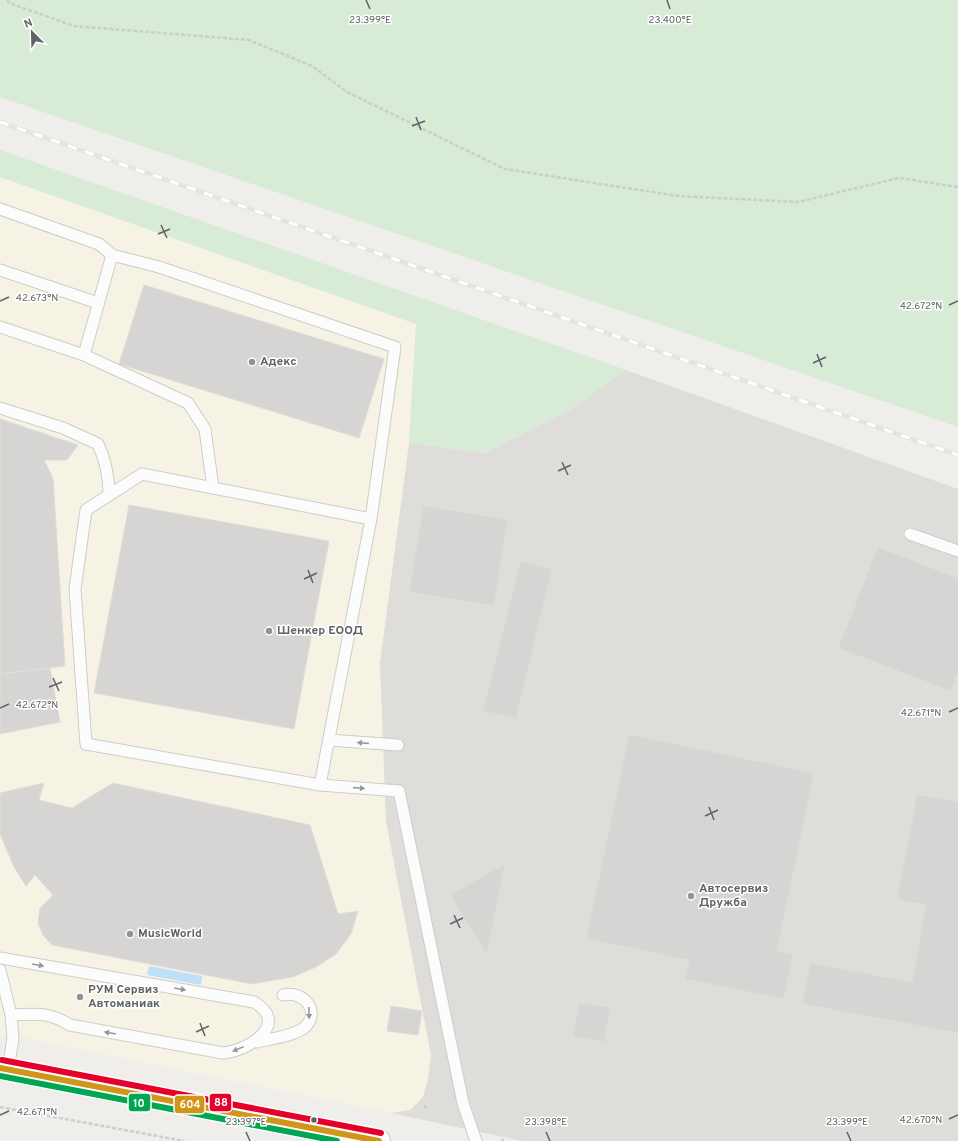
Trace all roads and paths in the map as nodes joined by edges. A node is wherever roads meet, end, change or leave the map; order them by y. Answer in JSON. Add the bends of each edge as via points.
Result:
{"nodes":[{"id":1,"x":7,"y":0,"type":"edge"},
{"id":2,"x":958,"y":187,"type":"edge"},
{"id":3,"x":0,"y":209,"type":"edge"},
{"id":4,"x":112,"y":255,"type":"junction"},
{"id":5,"x":0,"y":270,"type":"edge"},
{"id":6,"x":98,"y":303,"type":"junction"},
{"id":7,"x":0,"y":327,"type":"edge"},
{"id":8,"x":84,"y":355,"type":"junction"},
{"id":9,"x":0,"y":408,"type":"edge"},
{"id":10,"x":213,"y":488,"type":"junction"},
{"id":11,"x":109,"y":495,"type":"junction"},
{"id":12,"x":371,"y":519,"type":"junction"},
{"id":13,"x":910,"y":534,"type":"dead end"},
{"id":14,"x":958,"y":551,"type":"edge"},
{"id":15,"x":329,"y":740,"type":"junction"},
{"id":16,"x":398,"y":745,"type":"dead end"},
{"id":17,"x":320,"y":786,"type":"junction"},
{"id":18,"x":0,"y":958,"type":"edge"},
{"id":19,"x":0,"y":970,"type":"edge"},
{"id":20,"x":283,"y":995,"type":"dead end"},
{"id":21,"x":10,"y":1015,"type":"junction"},
{"id":22,"x":254,"y":1043,"type":"junction"},
{"id":23,"x":4,"y":1068,"type":"edge"},
{"id":24,"x":424,"y":1105,"type":"dead end"},
{"id":25,"x":0,"y":1107,"type":"edge"},
{"id":26,"x":428,"y":1110,"type":"dead end"},
{"id":27,"x":184,"y":1141,"type":"edge"},
{"id":28,"x":379,"y":1141,"type":"edge"},
{"id":29,"x":476,"y":1141,"type":"edge"}],
"edges":[{"from":1,"to":2,"type":"path","via":[[74,26],[249,40],[312,66],[346,92],[505,169],[678,196],[798,202],[899,178]]},
{"from":3,"to":4,"type":"lane","via":[[100,244]]},
{"from":4,"to":6,"type":"lane"},
{"from":4,"to":12,"type":"lane","via":[[159,267],[395,347]]},
{"from":5,"to":6,"type":"lane"},
{"from":6,"to":8,"type":"lane"},
{"from":7,"to":8,"type":"lane"},
{"from":8,"to":10,"type":"lane","via":[[188,403],[205,429]]},
{"from":9,"to":11,"type":"lane","via":[[63,428],[98,444],[106,465]]},
{"from":10,"to":11,"type":"lane","via":[[142,474]]},
{"from":10,"to":12,"type":"lane"},
{"from":11,"to":17,"type":"lane","via":[[86,510],[75,589],[86,744]]},
{"from":12,"to":15,"type":"lane"},
{"from":13,"to":14,"type":"lane"},
{"from":16,"to":15,"type":"lane","one_way":true},
{"from":15,"to":17,"type":"lane"},
{"from":17,"to":29,"type":"lane","one_way":true,"via":[[399,791],[463,1103]]},
{"from":18,"to":22,"type":"lane","one_way":true,"via":[[254,1002],[260,1006],[268,1019],[265,1033]]},
{"from":19,"to":21,"type":"lane"},
{"from":20,"to":22,"type":"lane","one_way":true,"via":[[298,995],[309,1005],[311,1013],[305,1027],[299,1031]]},
{"from":22,"to":21,"type":"lane","one_way":true,"via":[[223,1053],[70,1025],[56,1017],[38,1013]]},
{"from":21,"to":23,"type":"lane","via":[[13,1038]]},
{"from":23,"to":28,"type":"main road"},
{"from":24,"to":26,"type":"path"},
{"from":25,"to":27,"type":"path"}]}
